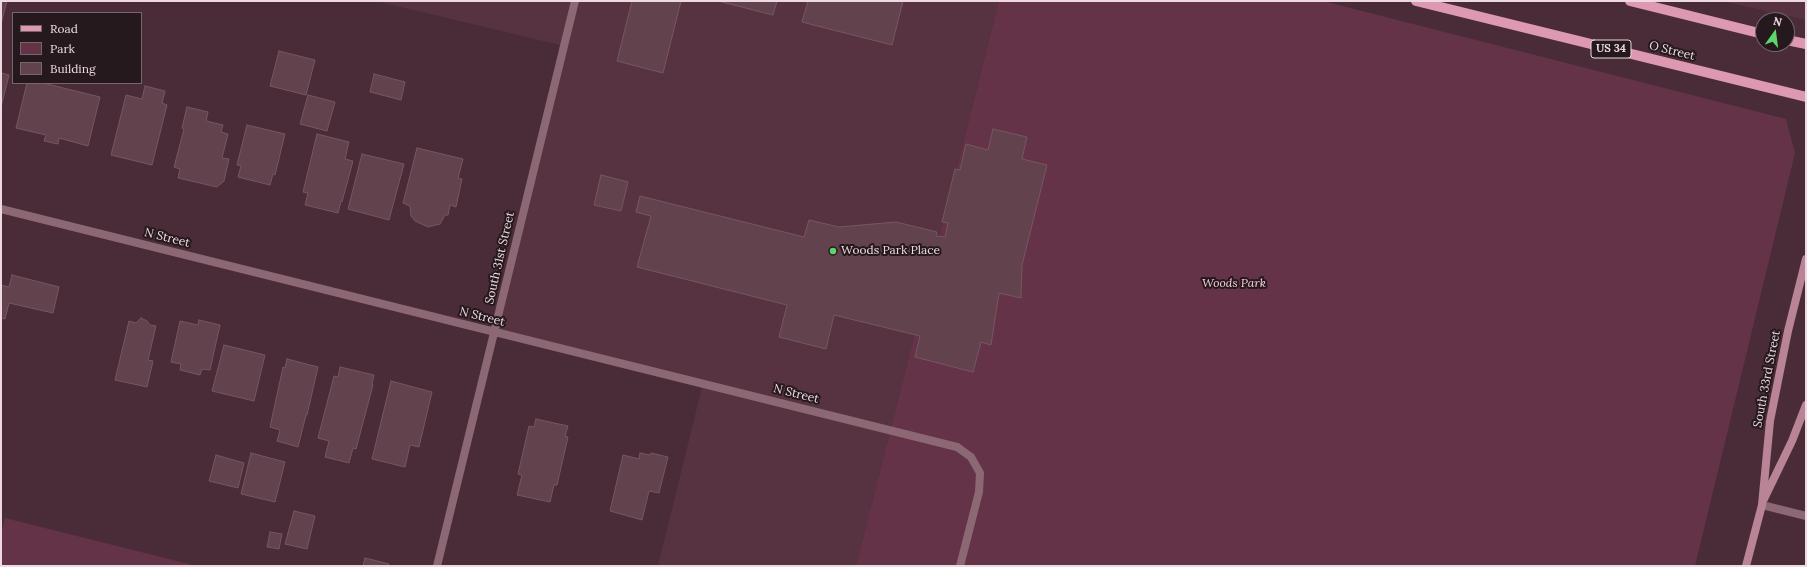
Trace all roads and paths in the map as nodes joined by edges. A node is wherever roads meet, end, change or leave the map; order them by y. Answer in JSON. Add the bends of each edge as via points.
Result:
{"nodes":[{"id":1,"x":574,"y":1,"type":"edge"},
{"id":2,"x":1416,"y":1,"type":"edge"},
{"id":3,"x":1630,"y":1,"type":"edge"},
{"id":4,"x":1755,"y":32,"type":"edge"},
{"id":5,"x":1795,"y":42,"type":"edge"},
{"id":6,"x":1806,"y":44,"type":"edge"},
{"id":7,"x":1806,"y":97,"type":"edge"},
{"id":8,"x":1,"y":210,"type":"edge"},
{"id":9,"x":1806,"y":259,"type":"edge"},
{"id":10,"x":495,"y":332,"type":"junction"},
{"id":11,"x":1806,"y":405,"type":"edge"},
{"id":12,"x":1762,"y":505,"type":"junction"},
{"id":13,"x":1806,"y":516,"type":"edge"},
{"id":14,"x":437,"y":566,"type":"edge"},
{"id":15,"x":960,"y":566,"type":"edge"},
{"id":16,"x":1746,"y":566,"type":"edge"}],
"edges":[{"from":1,"to":10,"type":"street","name":"South 31st Street"},
{"from":2,"to":7,"type":"main road","name":"O Street","number":"US 34"},
{"from":3,"to":4,"type":"main road"},
{"from":5,"to":6,"type":"main road"},
{"from":8,"to":10,"type":"street","name":"N Street"},
{"from":9,"to":12,"type":"main road","name":"South 33rd Street","via":[[1770,421]]},
{"from":10,"to":14,"type":"street","name":"South 31st Street"},
{"from":10,"to":15,"type":"street","name":"N Street","via":[[957,447],[971,457],[980,473],[979,492]]},
{"from":11,"to":12,"type":"main road","name":"South 33rd Street"},
{"from":12,"to":13,"type":"street"},
{"from":12,"to":16,"type":"main road","name":"South 33rd Street"}]}
